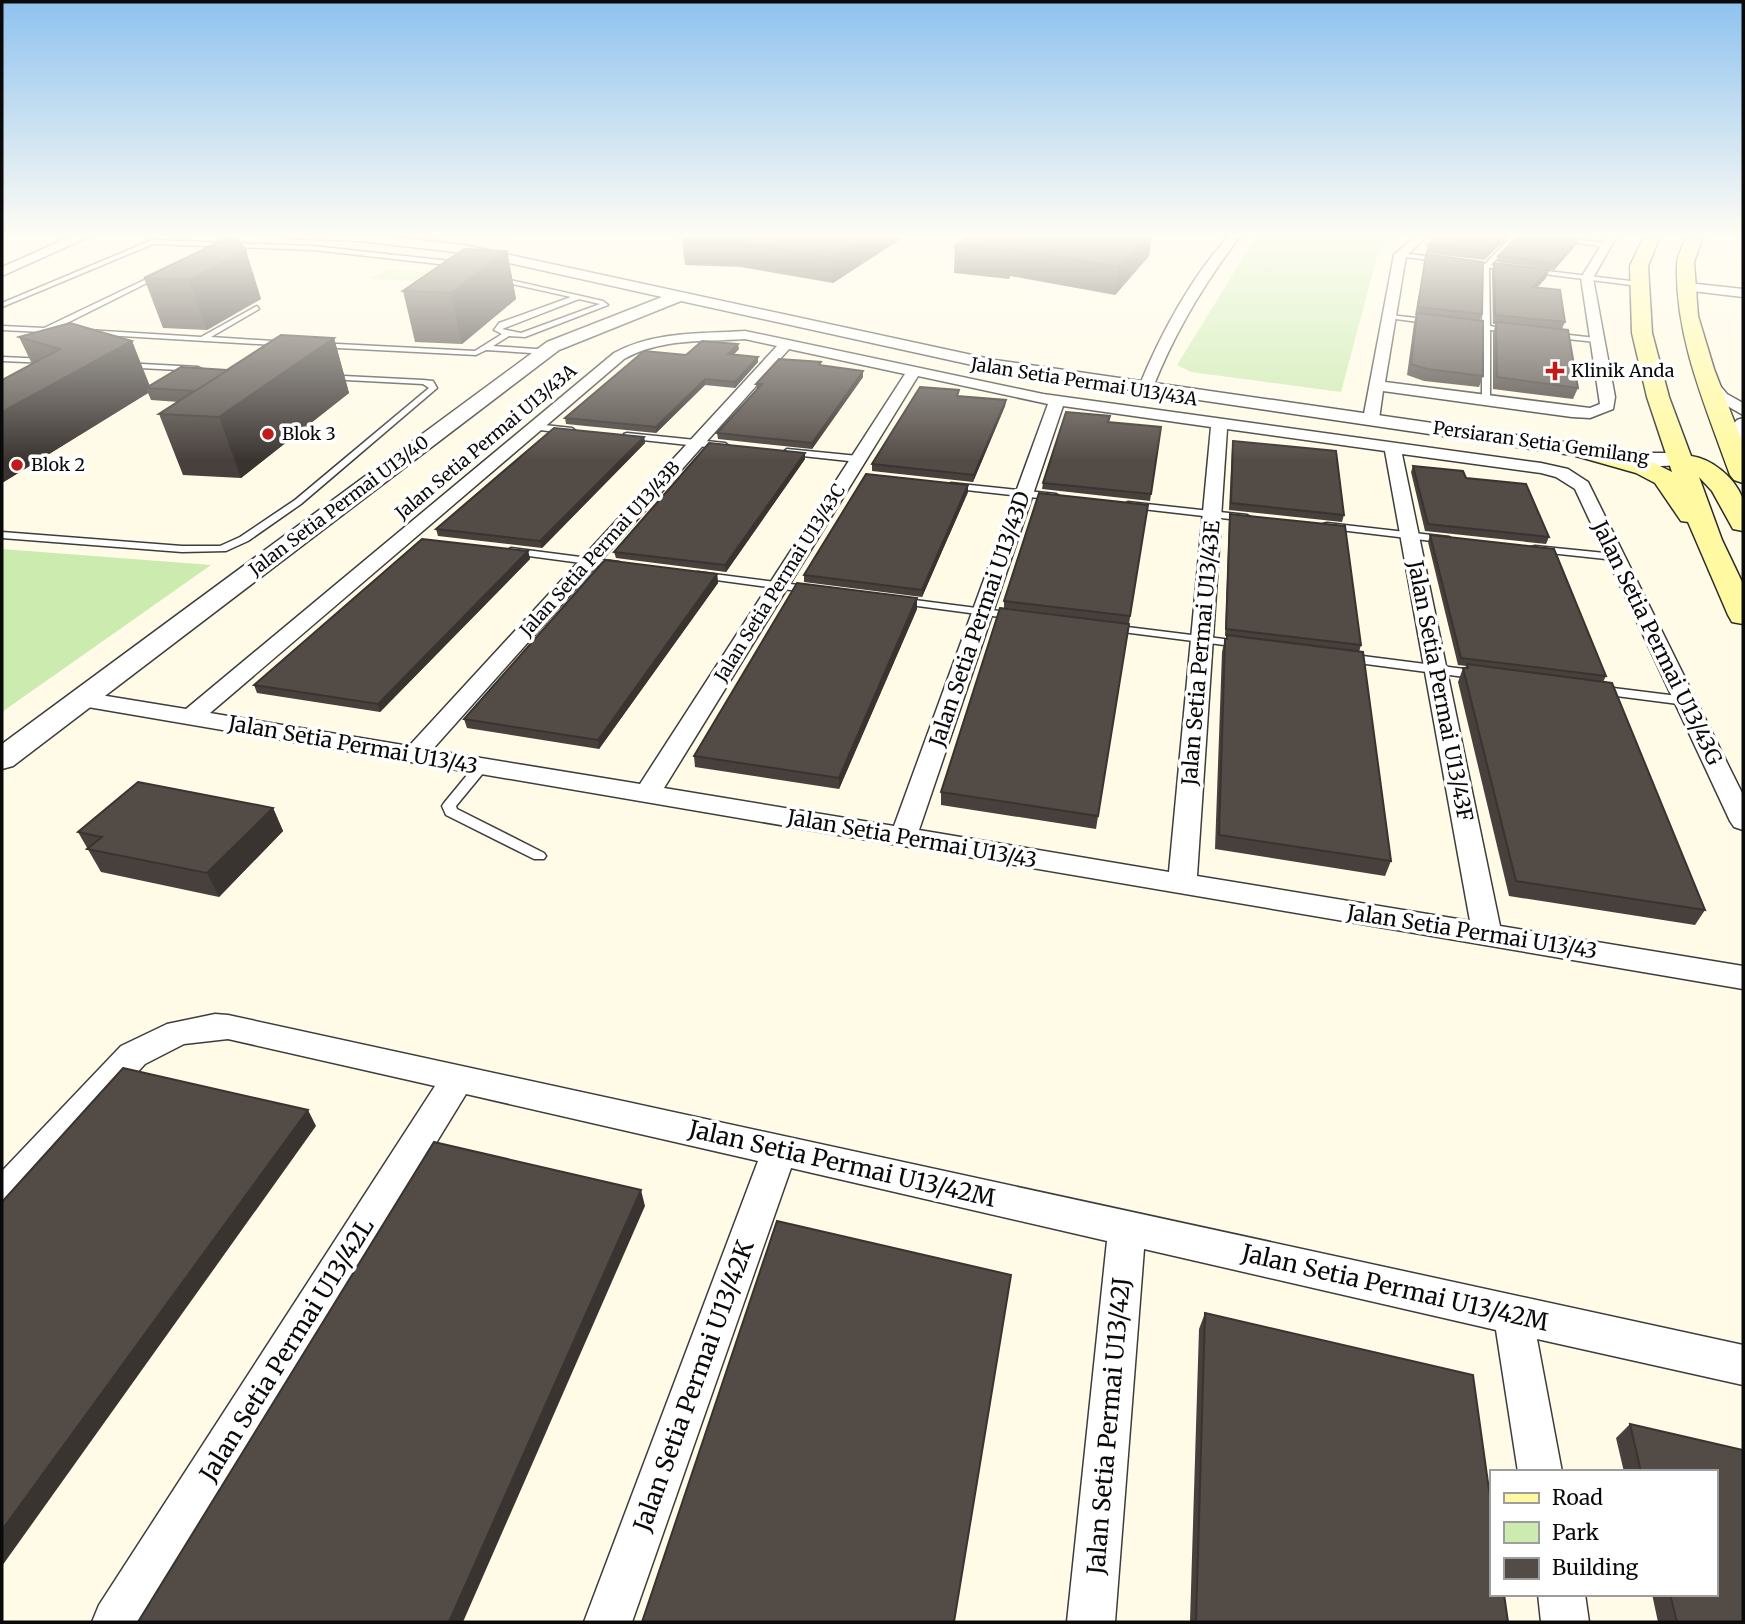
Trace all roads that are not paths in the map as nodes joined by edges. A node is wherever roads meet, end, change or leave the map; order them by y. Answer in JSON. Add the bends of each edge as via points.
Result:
{"nodes":[{"id":1,"x":87,"y":310,"type":"edge"},
{"id":2,"x":256,"y":310,"type":"edge"},
{"id":3,"x":547,"y":310,"type":"edge"},
{"id":4,"x":589,"y":310,"type":"edge"},
{"id":5,"x":645,"y":310,"type":"edge"},
{"id":6,"x":776,"y":310,"type":"edge"},
{"id":7,"x":1188,"y":310,"type":"edge"},
{"id":8,"x":1391,"y":310,"type":"edge"},
{"id":9,"x":1486,"y":310,"type":"edge"},
{"id":10,"x":1592,"y":310,"type":"edge"},
{"id":11,"x":1641,"y":310,"type":"edge"},
{"id":12,"x":1688,"y":310,"type":"edge"},
{"id":13,"x":1390,"y":317,"type":"junction"},
{"id":14,"x":1445,"y":323,"type":"edge"},
{"id":15,"x":1458,"y":324,"type":"edge"},
{"id":16,"x":2,"y":328,"type":"edge"},
{"id":17,"x":1486,"y":328,"type":"junction"},
{"id":18,"x":44,"y":330,"type":"junction"},
{"id":19,"x":71,"y":332,"type":"edge"},
{"id":20,"x":84,"y":332,"type":"edge"},
{"id":21,"x":1527,"y":332,"type":"edge"},
{"id":22,"x":508,"y":334,"type":"junction"},
{"id":23,"x":1541,"y":334,"type":"edge"},
{"id":24,"x":203,"y":339,"type":"junction"},
{"id":25,"x":1596,"y":340,"type":"junction"},
{"id":26,"x":298,"y":344,"type":"edge"},
{"id":27,"x":786,"y":344,"type":"junction"},
{"id":28,"x":311,"y":345,"type":"edge"},
{"id":29,"x":479,"y":351,"type":"junction"},
{"id":30,"x":546,"y":352,"type":"junction"},
{"id":31,"x":2,"y":359,"type":"edge"},
{"id":32,"x":56,"y":362,"type":"edge"},
{"id":33,"x":110,"y":365,"type":"edge"},
{"id":34,"x":205,"y":370,"type":"edge"},
{"id":35,"x":913,"y":372,"type":"junction"},
{"id":36,"x":1704,"y":374,"type":"junction"},
{"id":37,"x":313,"y":376,"type":"edge"},
{"id":38,"x":1147,"y":381,"type":"junction"},
{"id":39,"x":1378,"y":386,"type":"junction"},
{"id":40,"x":1658,"y":397,"type":"junction"},
{"id":41,"x":1486,"y":400,"type":"junction"},
{"id":42,"x":1057,"y":401,"type":"junction"},
{"id":43,"x":1743,"y":411,"type":"edge"},
{"id":44,"x":1373,"y":413,"type":"junction"},
{"id":45,"x":1219,"y":423,"type":"junction"},
{"id":46,"x":1743,"y":423,"type":"edge"},
{"id":47,"x":535,"y":427,"type":"junction"},
{"id":48,"x":589,"y":432,"type":"edge"},
{"id":49,"x":616,"y":435,"type":"edge"},
{"id":50,"x":696,"y":443,"type":"junction"},
{"id":51,"x":1586,"y":444,"type":"junction"},
{"id":52,"x":737,"y":447,"type":"edge"},
{"id":53,"x":1392,"y":447,"type":"junction"},
{"id":54,"x":777,"y":451,"type":"edge"},
{"id":55,"x":1680,"y":458,"type":"junction"},
{"id":56,"x":856,"y":470,"type":"junction"},
{"id":57,"x":1562,"y":473,"type":"joint"},
{"id":58,"x":1742,"y":473,"type":"edge"},
{"id":59,"x":943,"y":485,"type":"edge"},
{"id":60,"x":1025,"y":494,"type":"junction"},
{"id":61,"x":1065,"y":498,"type":"edge"},
{"id":62,"x":1118,"y":504,"type":"edge"},
{"id":63,"x":1212,"y":514,"type":"junction"},
{"id":64,"x":1265,"y":520,"type":"edge"},
{"id":65,"x":1743,"y":523,"type":"edge"},
{"id":66,"x":1317,"y":525,"type":"edge"},
{"id":67,"x":2,"y":535,"type":"edge"},
{"id":68,"x":1409,"y":535,"type":"junction"},
{"id":69,"x":1708,"y":540,"type":"junction"},
{"id":70,"x":1464,"y":541,"type":"edge"},
{"id":71,"x":1519,"y":547,"type":"edge"},
{"id":72,"x":496,"y":549,"type":"edge"},
{"id":73,"x":1615,"y":558,"type":"junction"},
{"id":74,"x":589,"y":561,"type":"junction"},
{"id":75,"x":630,"y":566,"type":"edge"},
{"id":76,"x":684,"y":573,"type":"edge"},
{"id":77,"x":779,"y":585,"type":"junction"},
{"id":78,"x":820,"y":591,"type":"edge"},
{"id":79,"x":888,"y":599,"type":"edge"},
{"id":80,"x":983,"y":611,"type":"junction"},
{"id":81,"x":1743,"y":615,"type":"edge"},
{"id":82,"x":1024,"y":617,"type":"edge"},
{"id":83,"x":1093,"y":625,"type":"edge"},
{"id":84,"x":1202,"y":639,"type":"junction"},
{"id":85,"x":1257,"y":646,"type":"edge"},
{"id":86,"x":1339,"y":657,"type":"edge"},
{"id":87,"x":1436,"y":669,"type":"junction"},
{"id":88,"x":1488,"y":676,"type":"edge"},
{"id":89,"x":1581,"y":688,"type":"edge"},
{"id":90,"x":82,"y":699,"type":"junction"},
{"id":91,"x":1686,"y":701,"type":"junction"},
{"id":92,"x":191,"y":717,"type":"junction"},
{"id":93,"x":414,"y":755,"type":"junction"},
{"id":94,"x":2,"y":759,"type":"edge"},
{"id":95,"x":482,"y":766,"type":"junction"},
{"id":96,"x":647,"y":794,"type":"junction"},
{"id":97,"x":1743,"y":821,"type":"edge"},
{"id":98,"x":904,"y":837,"type":"junction"},
{"id":99,"x":539,"y":856,"type":"dead end"},
{"id":100,"x":1182,"y":884,"type":"junction"},
{"id":101,"x":1487,"y":935,"type":"junction"},
{"id":102,"x":1743,"y":978,"type":"edge"},
{"id":103,"x":458,"y":1078,"type":"junction"},
{"id":104,"x":780,"y":1150,"type":"junction"},
{"id":105,"x":2,"y":1196,"type":"edge"},
{"id":106,"x":1127,"y":1230,"type":"junction"},
{"id":107,"x":1513,"y":1315,"type":"junction"},
{"id":108,"x":1743,"y":1365,"type":"edge"},
{"id":109,"x":1540,"y":1470,"type":"edge"},
{"id":110,"x":1561,"y":1596,"type":"edge"},
{"id":111,"x":116,"y":1622,"type":"edge"},
{"id":112,"x":608,"y":1622,"type":"edge"},
{"id":113,"x":1091,"y":1622,"type":"edge"},
{"id":114,"x":1565,"y":1622,"type":"edge"}],
"edges":[{"from":1,"to":18,"type":"lane"},
{"from":2,"to":24,"type":"lane"},
{"from":3,"to":22,"type":"lane","via":[[498,330]]},
{"from":4,"to":22,"type":"lane","via":[[522,335]]},
{"from":5,"to":30,"type":"street","name":"Jalan Setia Permai U13/40"},
{"from":6,"to":38,"type":"street","name":"Persiaran Setia Gemilang"},
{"from":7,"to":38,"type":"street"},
{"from":8,"to":13,"type":"street"},
{"from":9,"to":17,"type":"lane"},
{"from":10,"to":25,"type":"street"},
{"from":11,"to":40,"type":"main road"},
{"from":12,"to":36,"type":"main road"},
{"from":13,"to":14,"type":"lane"},
{"from":13,"to":39,"type":"street"},
{"from":15,"to":17,"type":"lane"},
{"from":16,"to":18,"type":"lane"},
{"from":17,"to":21,"type":"lane"},
{"from":17,"to":41,"type":"lane"},
{"from":18,"to":19,"type":"lane"},
{"from":20,"to":24,"type":"lane"},
{"from":22,"to":29,"type":"lane"},
{"from":23,"to":25,"type":"lane"},
{"from":24,"to":26,"type":"lane"},
{"from":25,"to":41,"type":"street","via":[[1608,406],[1602,410],[1572,412]]},
{"from":27,"to":35,"type":"street","name":"Jalan Setia Permai U13/43A"},
{"from":27,"to":47,"type":"street","name":"Jalan Setia Permai U13/43A","via":[[734,334],[640,344],[619,356]]},
{"from":27,"to":50,"type":"street","name":"Jalan Setia Permai U13/43B"},
{"from":28,"to":29,"type":"lane"},
{"from":29,"to":30,"type":"lane"},
{"from":30,"to":90,"type":"street","name":"Jalan Setia Permai U13/40"},
{"from":31,"to":32,"type":"lane"},
{"from":33,"to":34,"type":"lane"},
{"from":35,"to":42,"type":"street","name":"Jalan Setia Permai U13/43A"},
{"from":35,"to":56,"type":"street","name":"Jalan Setia Permai U13/43C"},
{"from":36,"to":43,"type":"street","via":[[1722,397]]},
{"from":36,"to":55,"type":"main road","via":[[1695,399],[1710,449],[1701,456]]},
{"from":36,"to":58,"type":"main road"},
{"from":37,"to":67,"type":"lane","via":[[430,383],[433,388],[298,502],[244,539],[222,548]]},
{"from":38,"to":44,"type":"street","name":"Persiaran Setia Gemilang"},
{"from":39,"to":41,"type":"street"},
{"from":39,"to":44,"type":"street"},
{"from":40,"to":51,"type":"main road","via":[[1656,430],[1651,436]]},
{"from":40,"to":55,"type":"main road"},
{"from":42,"to":45,"type":"street","name":"Jalan Setia Permai U13/43A"},
{"from":42,"to":60,"type":"street","name":"Jalan Setia Permai U13/43D"},
{"from":44,"to":51,"type":"street","name":"Persiaran Setia Gemilang"},
{"from":45,"to":53,"type":"street","name":"Jalan Setia Permai U13/43A"},
{"from":45,"to":63,"type":"street","name":"Jalan Setia Permai U13/43E"},
{"from":46,"to":58,"type":"street","via":[[1738,428]]},
{"from":47,"to":48,"type":"lane"},
{"from":47,"to":92,"type":"street","name":"Jalan Setia Permai U13/43A","via":[[409,538]]},
{"from":49,"to":50,"type":"lane"},
{"from":50,"to":52,"type":"lane"},
{"from":50,"to":74,"type":"street","name":"Jalan Setia Permai U13/43B"},
{"from":51,"to":55,"type":"street","name":"Persiaran Setia Gemilang","via":[[1651,460]]},
{"from":51,"to":69,"type":"main road","via":[[1664,478]]},
{"from":53,"to":57,"type":"street","name":"Jalan Setia Permai U13/43A"},
{"from":53,"to":68,"type":"street","name":"Jalan Setia Permai U13/43F"},
{"from":54,"to":56,"type":"lane"},
{"from":55,"to":65,"type":"main road","via":[[1712,473]]},
{"from":55,"to":69,"type":"main road"},
{"from":56,"to":77,"type":"street","name":"Jalan Setia Permai U13/43C"},
{"from":57,"to":73,"type":"street","name":"Jalan Setia Permai U13/43G","via":[[1582,486]]},
{"from":59,"to":60,"type":"lane"},
{"from":60,"to":61,"type":"lane"},
{"from":60,"to":80,"type":"street","name":"Jalan Setia Permai U13/43D"},
{"from":62,"to":63,"type":"lane"},
{"from":63,"to":64,"type":"lane"},
{"from":63,"to":84,"type":"street","name":"Jalan Setia Permai U13/43E"},
{"from":66,"to":68,"type":"lane"},
{"from":68,"to":70,"type":"lane"},
{"from":68,"to":87,"type":"street","name":"Jalan Setia Permai U13/43F"},
{"from":69,"to":81,"type":"main road"},
{"from":71,"to":73,"type":"lane"},
{"from":72,"to":74,"type":"lane"},
{"from":73,"to":91,"type":"street","name":"Jalan Setia Permai U13/43G"},
{"from":74,"to":75,"type":"lane"},
{"from":74,"to":93,"type":"street","name":"Jalan Setia Permai U13/43B"},
{"from":76,"to":77,"type":"lane"},
{"from":77,"to":78,"type":"lane"},
{"from":77,"to":96,"type":"street","name":"Jalan Setia Permai U13/43C"},
{"from":79,"to":80,"type":"lane"},
{"from":80,"to":82,"type":"lane"},
{"from":80,"to":98,"type":"street","name":"Jalan Setia Permai U13/43D"},
{"from":83,"to":84,"type":"lane"},
{"from":84,"to":85,"type":"lane"},
{"from":84,"to":100,"type":"street","name":"Jalan Setia Permai U13/43E"},
{"from":86,"to":87,"type":"lane"},
{"from":87,"to":88,"type":"lane"},
{"from":87,"to":101,"type":"street","name":"Jalan Setia Permai U13/43F"},
{"from":89,"to":91,"type":"lane"},
{"from":90,"to":92,"type":"street","name":"Jalan Setia Permai U13/43"},
{"from":90,"to":94,"type":"street","name":"Jalan Setia Permai U13/40"},
{"from":91,"to":97,"type":"street","name":"Jalan Setia Permai U13/43G"},
{"from":92,"to":93,"type":"street","name":"Jalan Setia Permai U13/43"},
{"from":93,"to":95,"type":"street","name":"Jalan Setia Permai U13/43"},
{"from":95,"to":96,"type":"street","name":"Jalan Setia Permai U13/43"},
{"from":95,"to":99,"type":"lane","via":[[455,797],[451,812]]},
{"from":96,"to":98,"type":"street","name":"Jalan Setia Permai U13/43"},
{"from":98,"to":100,"type":"street","name":"Jalan Setia Permai U13/43"},
{"from":100,"to":101,"type":"street","name":"Jalan Setia Permai U13/43"},
{"from":101,"to":102,"type":"street","name":"Jalan Setia Permai U13/43"},
{"from":103,"to":104,"type":"street","name":"Jalan Setia Permai U13/42M"},
{"from":103,"to":105,"type":"street","name":"Jalan Setia Permai U13/42M","via":[[228,1027],[185,1030],[133,1055]]},
{"from":103,"to":111,"type":"street","name":"Jalan Setia Permai U13/42L"},
{"from":104,"to":106,"type":"street","name":"Jalan Setia Permai U13/42M"},
{"from":104,"to":112,"type":"street","name":"Jalan Setia Permai U13/42K"},
{"from":106,"to":107,"type":"street","name":"Jalan Setia Permai U13/42M"},
{"from":106,"to":113,"type":"street","name":"Jalan Setia Permai U13/42J"},
{"from":107,"to":108,"type":"street","name":"Jalan Setia Permai U13/42M"},
{"from":107,"to":109,"type":"street"},
{"from":110,"to":114,"type":"street"}]}
